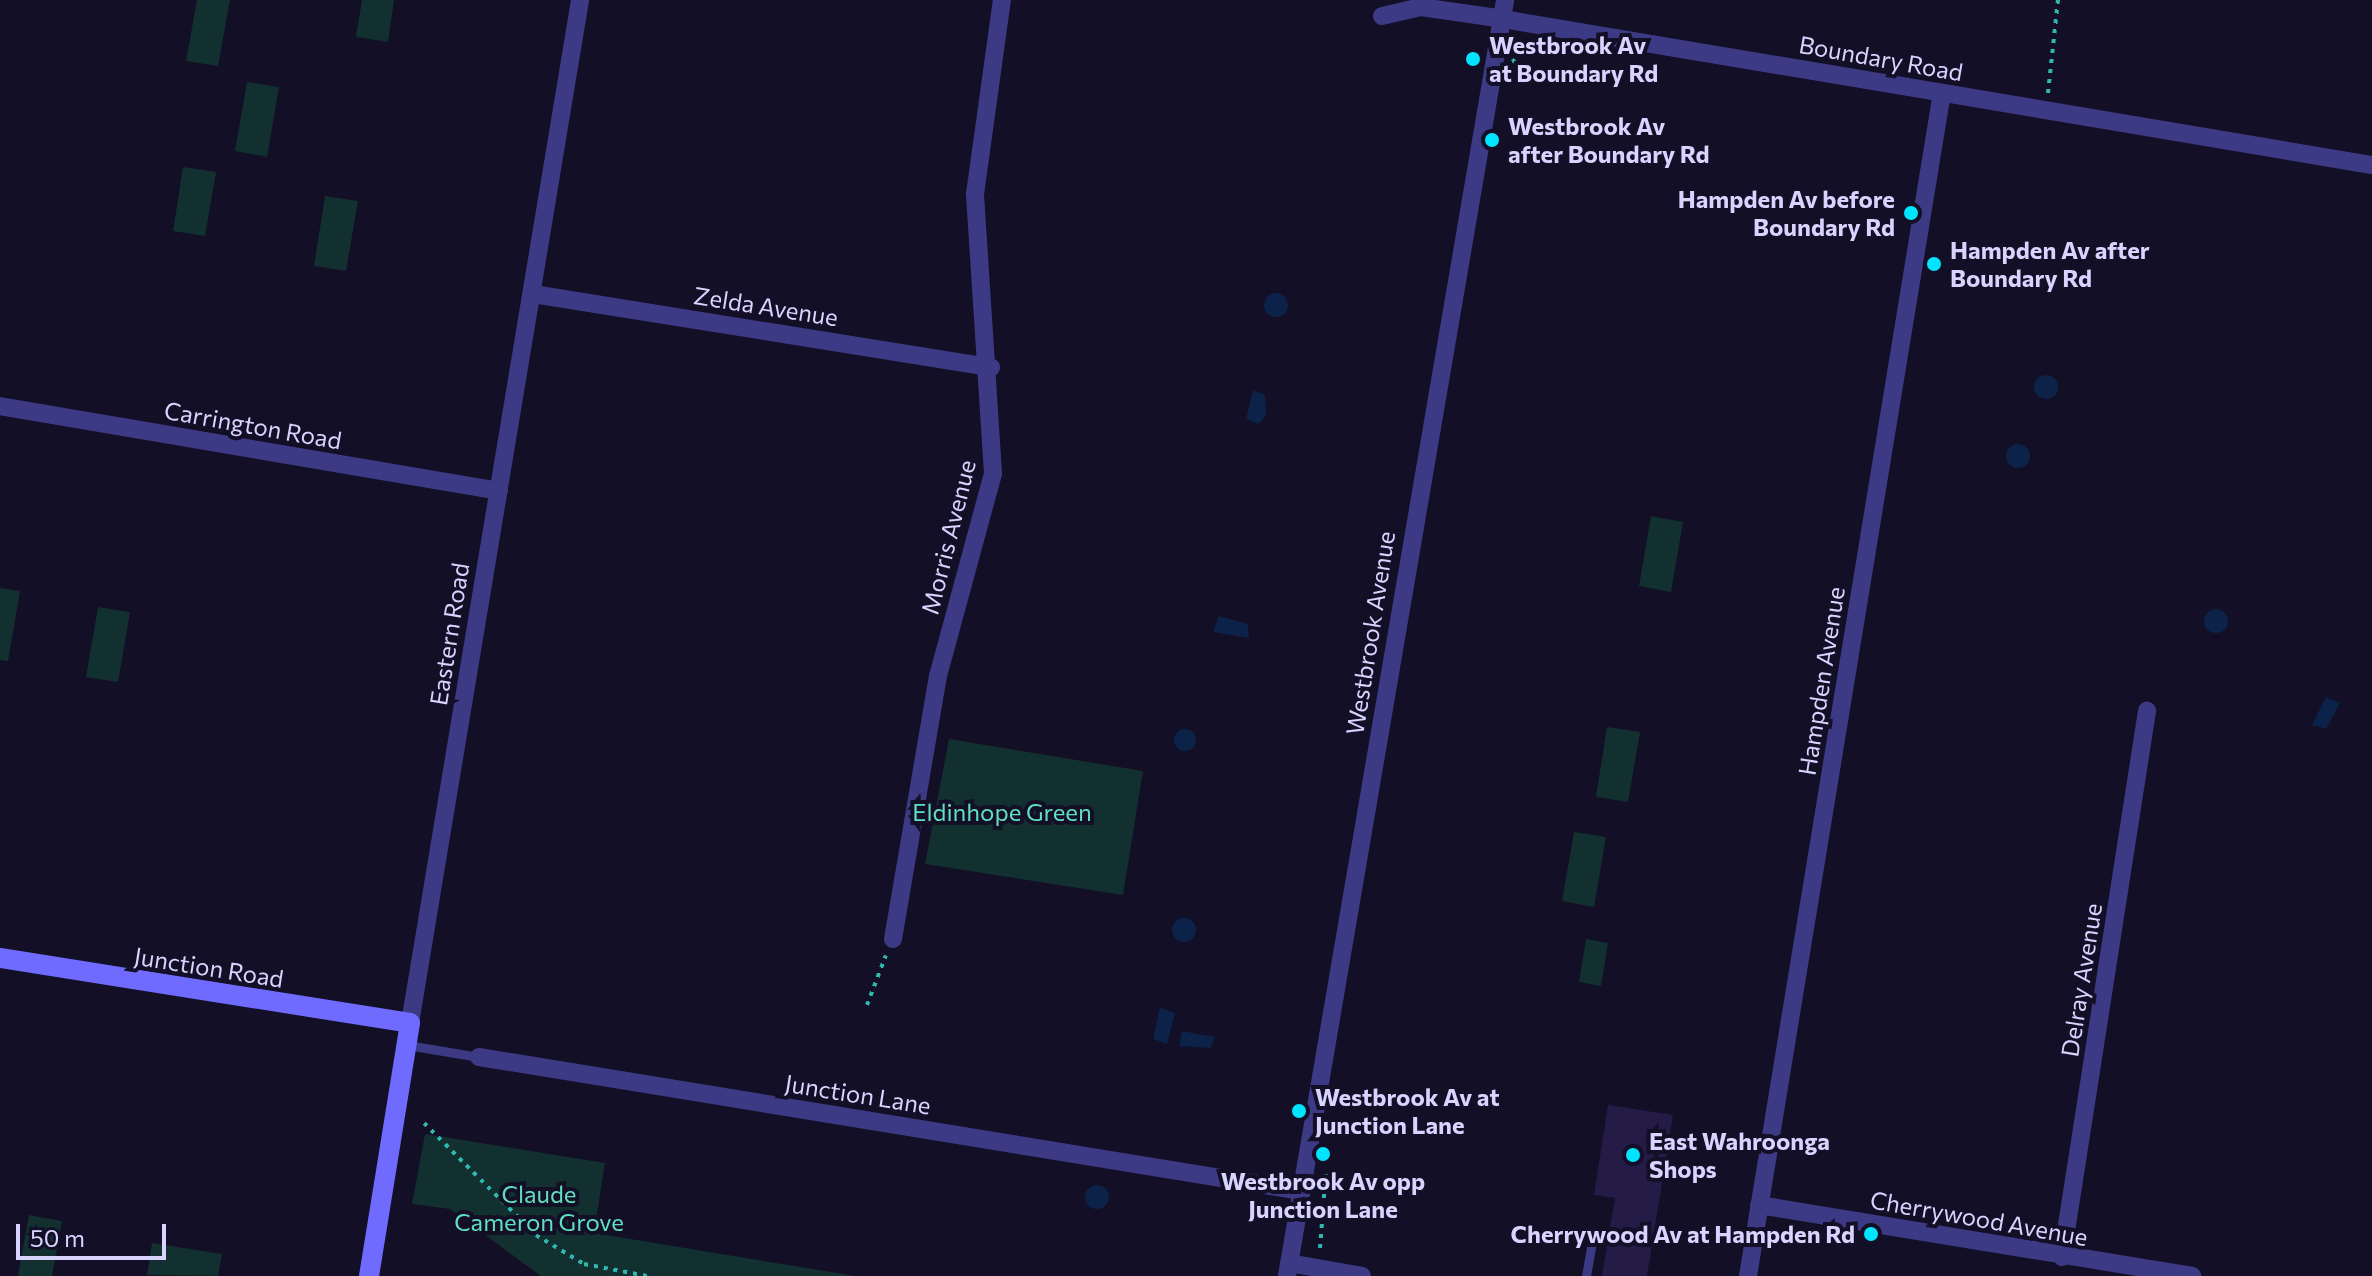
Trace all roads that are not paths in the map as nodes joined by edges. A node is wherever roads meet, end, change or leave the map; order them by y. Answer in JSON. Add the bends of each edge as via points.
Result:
{"nodes":[{"id":1,"x":580,"y":0,"type":"edge"},
{"id":2,"x":1002,"y":0,"type":"edge"},
{"id":3,"x":1505,"y":0,"type":"edge"},
{"id":4,"x":1382,"y":16,"type":"dead end"},
{"id":5,"x":1497,"y":18,"type":"junction"},
{"id":6,"x":1942,"y":93,"type":"junction"},
{"id":7,"x":2372,"y":165,"type":"edge"},
{"id":8,"x":533,"y":294,"type":"junction"},
{"id":9,"x":991,"y":367,"type":"junction"},
{"id":10,"x":0,"y":406,"type":"edge"},
{"id":11,"x":499,"y":491,"type":"junction"},
{"id":12,"x":2147,"y":711,"type":"dead end"},
{"id":13,"x":893,"y":939,"type":"road end"},
{"id":14,"x":0,"y":958,"type":"edge"},
{"id":15,"x":410,"y":1023,"type":"junction"},
{"id":16,"x":407,"y":1045,"type":"junction"},
{"id":17,"x":479,"y":1057,"type":"joint"},
{"id":18,"x":1301,"y":1191,"type":"junction"},
{"id":19,"x":1759,"y":1205,"type":"junction"},
{"id":20,"x":1593,"y":1237,"type":"dead end"},
{"id":21,"x":2062,"y":1257,"type":"junction"},
{"id":22,"x":1288,"y":1270,"type":"edge"},
{"id":23,"x":369,"y":1276,"type":"edge"},
{"id":24,"x":1362,"y":1276,"type":"edge"},
{"id":25,"x":1586,"y":1276,"type":"edge"},
{"id":26,"x":1748,"y":1276,"type":"edge"},
{"id":27,"x":2192,"y":1276,"type":"edge"}],
"edges":[{"from":1,"to":8,"type":"street","name":"Eastern Road"},
{"from":2,"to":9,"type":"street","name":"Morris Avenue","via":[[975,194]]},
{"from":3,"to":5,"type":"street","name":"Westbrook Avenue"},
{"from":4,"to":5,"type":"street","name":"Boundary Road","via":[[1421,7]]},
{"from":5,"to":6,"type":"street","name":"Boundary Road"},
{"from":5,"to":18,"type":"street","name":"Westbrook Avenue"},
{"from":6,"to":7,"type":"street","name":"Boundary Road"},
{"from":6,"to":19,"type":"street","name":"Hampden Avenue"},
{"from":8,"to":9,"type":"street","name":"Zelda Avenue"},
{"from":8,"to":11,"type":"street","name":"Eastern Road"},
{"from":9,"to":13,"type":"street","name":"Morris Avenue","via":[[993,473],[938,676]]},
{"from":10,"to":11,"type":"street","name":"Carrington Road"},
{"from":11,"to":15,"type":"street","name":"Eastern Road"},
{"from":12,"to":21,"type":"street","name":"Delray Avenue"},
{"from":14,"to":15,"type":"main road","name":"Junction Road"},
{"from":15,"to":16,"type":"main road","name":"Eastern Road"},
{"from":16,"to":17,"type":"lane","name":"Junction Lane"},
{"from":16,"to":23,"type":"main road","name":"Eastern Road"},
{"from":17,"to":18,"type":"street","name":"Junction Lane"},
{"from":18,"to":22,"type":"street","name":"Westbrook Avenue"},
{"from":19,"to":21,"type":"street","name":"Cherrywood Avenue"},
{"from":19,"to":26,"type":"street","name":"Hampden Avenue"},
{"from":20,"to":25,"type":"lane"},
{"from":21,"to":27,"type":"street","name":"Cherrywood Avenue"},
{"from":22,"to":24,"type":"street"}]}
